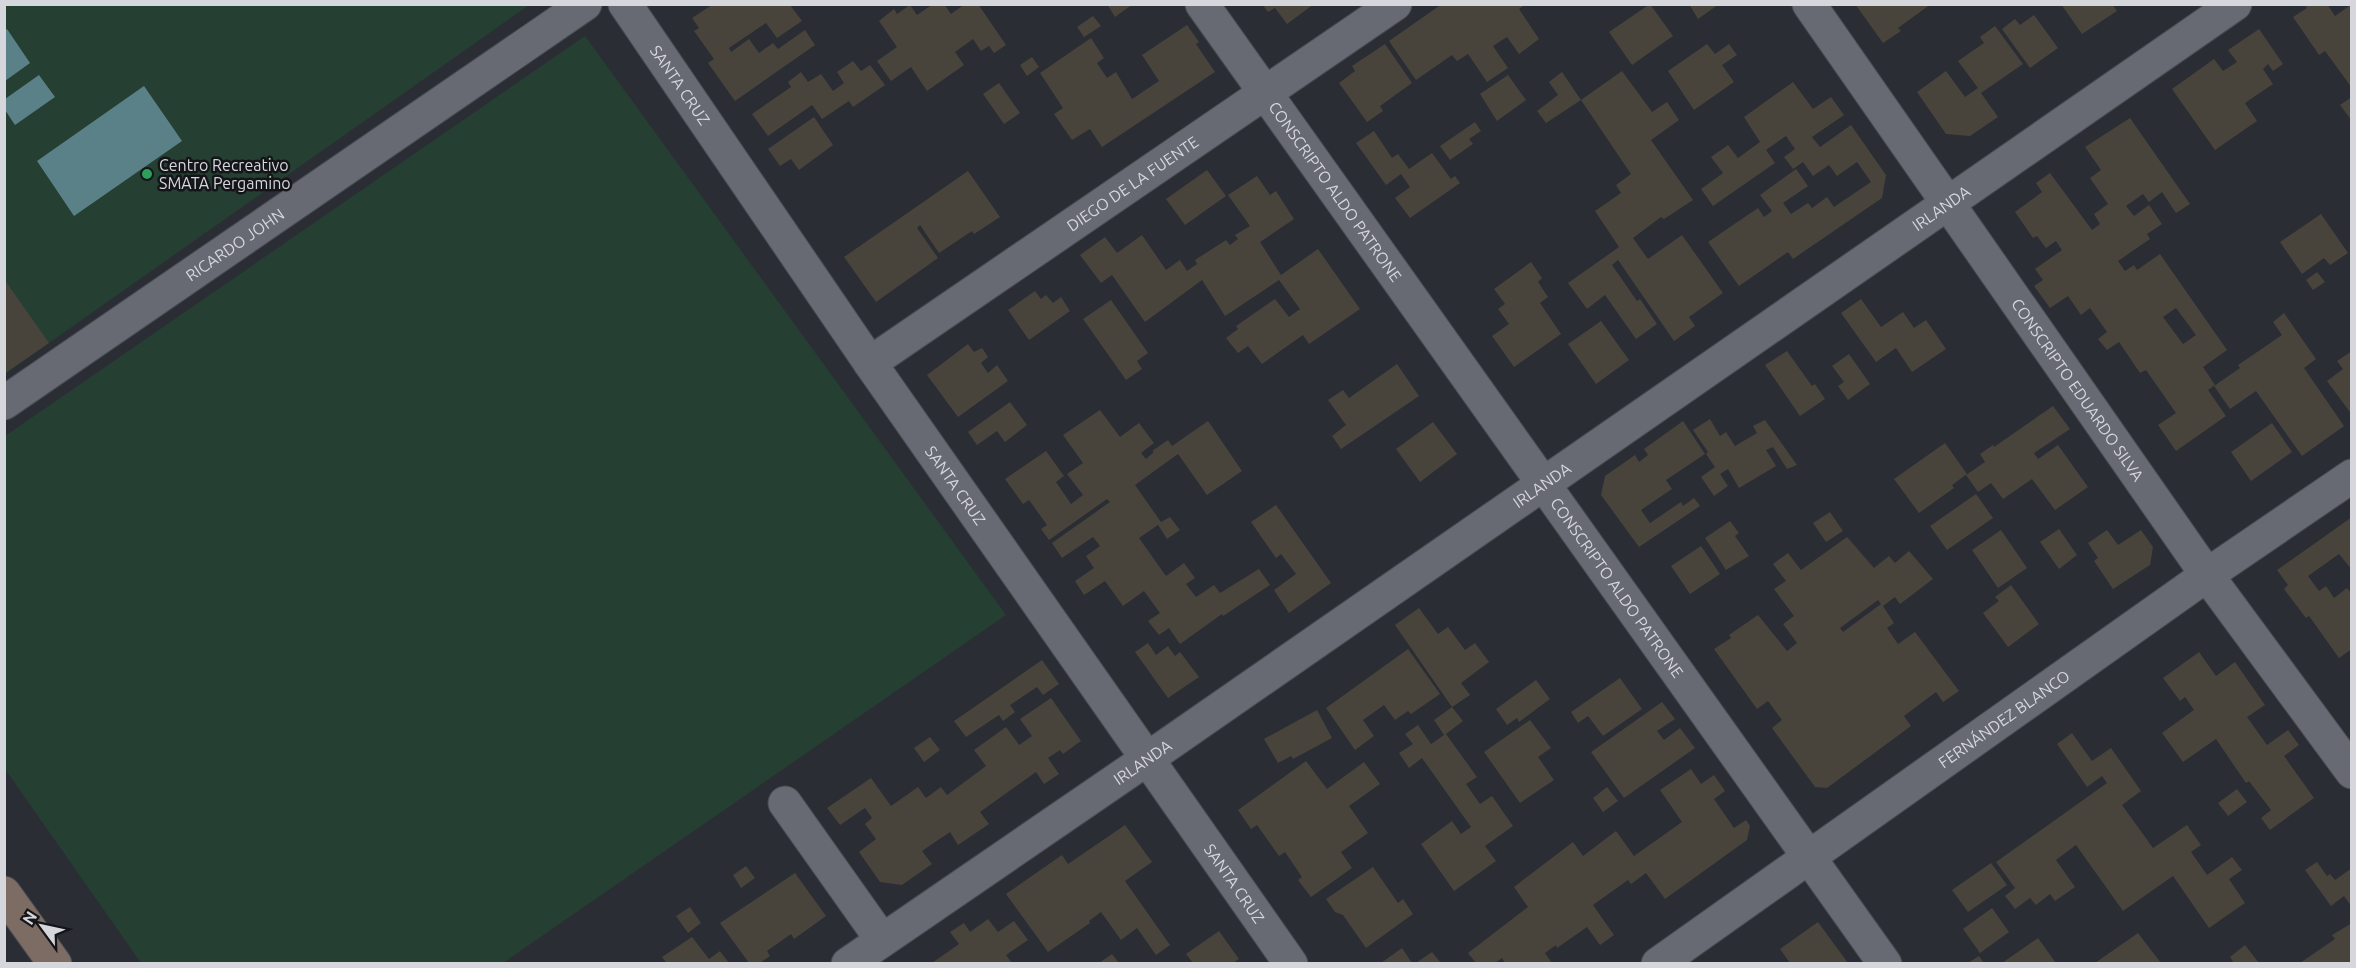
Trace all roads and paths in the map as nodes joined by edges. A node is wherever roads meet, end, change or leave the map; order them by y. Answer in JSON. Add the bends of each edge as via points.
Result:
{"nodes":[{"id":1,"x":585,"y":4,"type":"edge"},
{"id":2,"x":625,"y":4,"type":"edge"},
{"id":3,"x":1202,"y":4,"type":"edge"},
{"id":4,"x":1395,"y":4,"type":"edge"},
{"id":5,"x":1809,"y":4,"type":"edge"},
{"id":6,"x":2235,"y":4,"type":"edge"},
{"id":7,"x":1266,"y":94,"type":"junction"},
{"id":8,"x":1948,"y":201,"type":"junction"},
{"id":9,"x":870,"y":363,"type":"junction"},
{"id":10,"x":4,"y":403,"type":"edge"},
{"id":11,"x":2352,"y":476,"type":"edge"},
{"id":12,"x":1543,"y":483,"type":"junction"},
{"id":13,"x":2207,"y":575,"type":"junction"},
{"id":14,"x":1147,"y":759,"type":"junction"},
{"id":15,"x":2352,"y":772,"type":"edge"},
{"id":16,"x":785,"y":803,"type":"dead end"},
{"id":17,"x":1809,"y":858,"type":"junction"},
{"id":18,"x":4,"y":892,"type":"edge"},
{"id":19,"x":882,"y":940,"type":"junction"},
{"id":20,"x":55,"y":963,"type":"edge"},
{"id":21,"x":848,"y":963,"type":"edge"},
{"id":22,"x":1291,"y":963,"type":"edge"},
{"id":23,"x":1658,"y":963,"type":"edge"},
{"id":24,"x":1885,"y":963,"type":"edge"}],
"edges":[{"from":1,"to":10,"type":"street","name":"RICARDO JOHN"},
{"from":2,"to":9,"type":"street","name":"SANTA CRUZ"},
{"from":3,"to":7,"type":"street","name":"CONSCRIPTO ALDO PATRONE"},
{"from":4,"to":7,"type":"street","name":"DIEGO DE LA FUENTE"},
{"from":5,"to":8,"type":"street","name":"CONSCRIPTO EDUARDO SILVA"},
{"from":6,"to":8,"type":"street","name":"IRLANDA"},
{"from":7,"to":9,"type":"street","name":"DIEGO DE LA FUENTE"},
{"from":7,"to":12,"type":"street","name":"CONSCRIPTO ALDO PATRONE"},
{"from":8,"to":12,"type":"street","name":"IRLANDA"},
{"from":8,"to":13,"type":"street","name":"CONSCRIPTO EDUARDO SILVA"},
{"from":9,"to":14,"type":"street","name":"SANTA CRUZ"},
{"from":11,"to":13,"type":"street","name":"FERNÁNDEZ BLANCO"},
{"from":12,"to":14,"type":"street","name":"IRLANDA"},
{"from":12,"to":17,"type":"street","name":"CONSCRIPTO ALDO PATRONE"},
{"from":13,"to":15,"type":"street","name":"CONSCRIPTO EDUARDO SILVA"},
{"from":13,"to":17,"type":"street","name":"FERNÁNDEZ BLANCO"},
{"from":14,"to":19,"type":"street","name":"IRLANDA"},
{"from":14,"to":22,"type":"street","name":"SANTA CRUZ"},
{"from":16,"to":19,"type":"street"},
{"from":17,"to":23,"type":"street","name":"FERNÁNDEZ BLANCO"},
{"from":17,"to":24,"type":"street","name":"CONSCRIPTO ALDO PATRONE"},
{"from":18,"to":20,"type":"main road"},
{"from":19,"to":21,"type":"street","name":"IRLANDA"}]}
